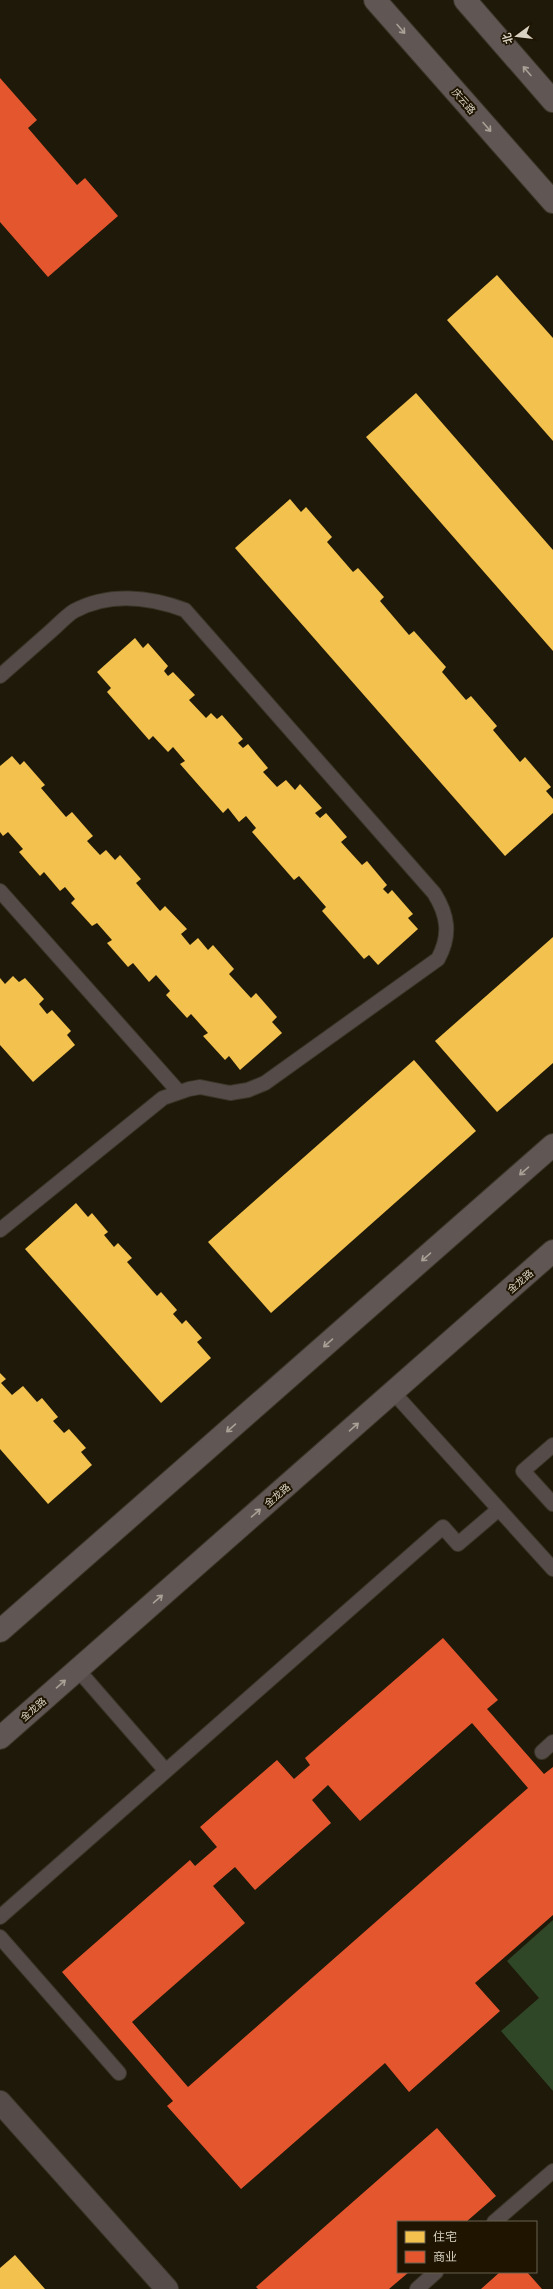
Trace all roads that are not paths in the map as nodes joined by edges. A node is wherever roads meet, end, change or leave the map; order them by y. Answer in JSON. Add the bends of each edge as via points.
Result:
{"nodes":[{"id":1,"x":375,"y":0,"type":"edge"},
{"id":2,"x":465,"y":0,"type":"edge"},
{"id":3,"x":553,"y":100,"type":"edge"},
{"id":4,"x":553,"y":202,"type":"edge"},
{"id":5,"x":0,"y":676,"type":"edge"},
{"id":6,"x":0,"y":891,"type":"edge"},
{"id":7,"x":178,"y":1091,"type":"junction"},
{"id":8,"x":553,"y":1145,"type":"edge"},
{"id":9,"x":0,"y":1230,"type":"edge"},
{"id":10,"x":553,"y":1251,"type":"edge"},
{"id":11,"x":393,"y":1392,"type":"junction"},
{"id":12,"x":553,"y":1445,"type":"edge"},
{"id":13,"x":553,"y":1504,"type":"edge"},
{"id":14,"x":498,"y":1509,"type":"junction"},
{"id":15,"x":553,"y":1569,"type":"edge"},
{"id":16,"x":0,"y":1632,"type":"edge"},
{"id":17,"x":78,"y":1670,"type":"junction"},
{"id":18,"x":0,"y":1738,"type":"edge"},
{"id":19,"x":553,"y":1742,"type":"edge"},
{"id":20,"x":542,"y":1752,"type":"dead end"},
{"id":21,"x":166,"y":1771,"type":"junction"},
{"id":22,"x":0,"y":1917,"type":"edge"},
{"id":23,"x":0,"y":1937,"type":"edge"},
{"id":24,"x":119,"y":2073,"type":"dead end"},
{"id":25,"x":0,"y":2102,"type":"edge"},
{"id":26,"x":553,"y":2171,"type":"edge"},
{"id":27,"x":495,"y":2221,"type":"edge"},
{"id":28,"x":435,"y":2273,"type":"edge"},
{"id":29,"x":167,"y":2289,"type":"edge"},
{"id":30,"x":417,"y":2289,"type":"edge"}],
"edges":[{"from":1,"to":4,"type":"main road","name":"庆云路","one_way":true},
{"from":3,"to":2,"type":"main road","one_way":true},
{"from":5,"to":7,"type":"lane","via":[[74,612],[90,604],[127,598],[146,599],[185,610],[434,893],[442,906],[447,920],[447,935],[438,959],[265,1083],[248,1090],[230,1092],[215,1092],[200,1087]]},
{"from":6,"to":7,"type":"lane"},
{"from":7,"to":9,"type":"lane","via":[[163,1098]]},
{"from":8,"to":16,"type":"main road","one_way":true},
{"from":10,"to":11,"type":"main road","name":"金龙路"},
{"from":11,"to":14,"type":"lane"},
{"from":17,"to":11,"type":"main road","name":"金龙路","one_way":true},
{"from":12,"to":13,"type":"lane","via":[[523,1472]]},
{"from":14,"to":15,"type":"lane"},
{"from":14,"to":21,"type":"lane","via":[[458,1544],[443,1527]]},
{"from":18,"to":17,"type":"main road","name":"金龙路","one_way":true},
{"from":17,"to":21,"type":"lane"},
{"from":19,"to":20,"type":"lane"},
{"from":21,"to":22,"type":"lane"},
{"from":23,"to":24,"type":"lane"},
{"from":25,"to":29,"type":"street"},
{"from":26,"to":27,"type":"lane"},
{"from":28,"to":30,"type":"lane"}]}
